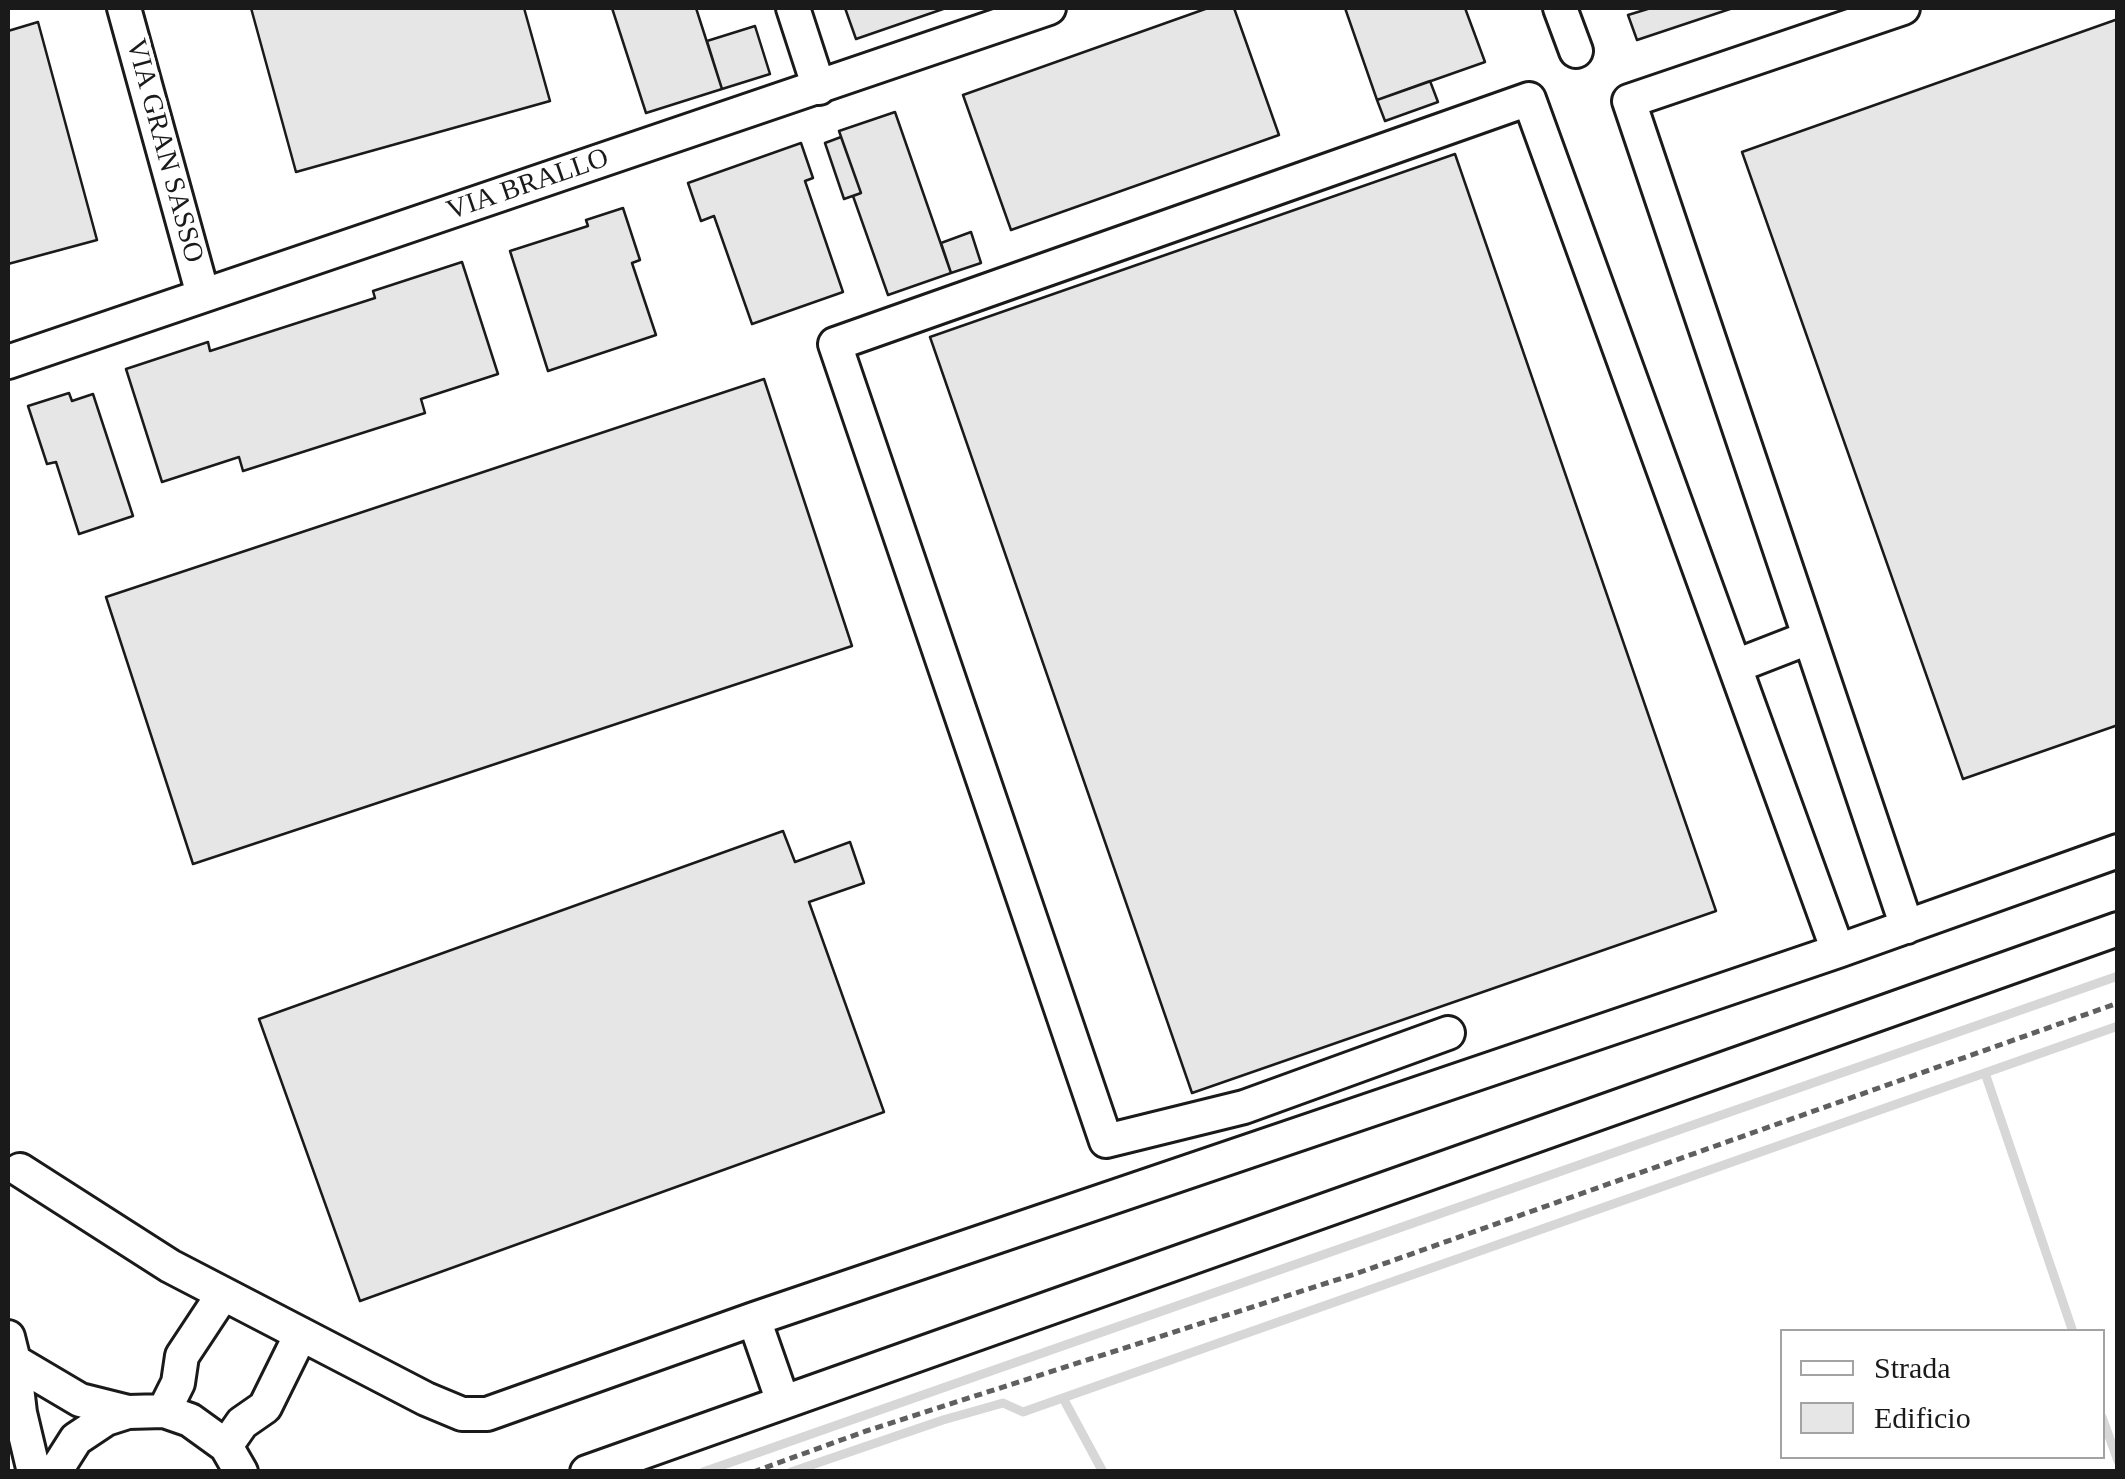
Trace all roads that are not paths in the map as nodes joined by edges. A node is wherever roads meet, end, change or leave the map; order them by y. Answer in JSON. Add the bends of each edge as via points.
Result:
{"nodes":[{"id":1,"x":124,"y":8,"type":"edge"},
{"id":2,"x":793,"y":8,"type":"edge"},
{"id":3,"x":1049,"y":8,"type":"edge"},
{"id":4,"x":1560,"y":8,"type":"edge"},
{"id":5,"x":1903,"y":8,"type":"edge"},
{"id":6,"x":1576,"y":51,"type":"dead end"},
{"id":7,"x":818,"y":88,"type":"junction"},
{"id":8,"x":203,"y":295,"type":"junction"},
{"id":9,"x":8,"y":362,"type":"edge"},
{"id":10,"x":1808,"y":638,"type":"junction"},
{"id":11,"x":1736,"y":666,"type":"junction"},
{"id":12,"x":2118,"y":851,"type":"edge"},
{"id":13,"x":1906,"y":927,"type":"junction"},
{"id":14,"x":2118,"y":929,"type":"edge"},
{"id":15,"x":1838,"y":951,"type":"junction"},
{"id":16,"x":1448,"y":1033,"type":"dead end"},
{"id":17,"x":20,"y":1170,"type":"dead end"},
{"id":18,"x":223,"y":1294,"type":"junction"},
{"id":19,"x":754,"y":1319,"type":"junction"},
{"id":20,"x":302,"y":1334,"type":"junction"},
{"id":21,"x":11,"y":1349,"type":"edge"},
{"id":22,"x":783,"y":1402,"type":"junction"},
{"id":23,"x":128,"y":1412,"type":"junction"},
{"id":24,"x":164,"y":1412,"type":"junction"},
{"id":25,"x":234,"y":1459,"type":"edge"},
{"id":26,"x":34,"y":1472,"type":"edge"},
{"id":27,"x":54,"y":1472,"type":"edge"},
{"id":28,"x":587,"y":1472,"type":"edge"}],
"edges":[{"from":1,"to":8,"type":"street","name":"VIA GRAN SASSO"},
{"from":2,"to":7,"type":"street"},
{"from":3,"to":7,"type":"street","name":"VIA BRALLO"},
{"from":4,"to":6,"type":"street"},
{"from":5,"to":10,"type":"street","via":[[1630,102]]},
{"from":7,"to":8,"type":"street","name":"VIA BRALLO"},
{"from":8,"to":9,"type":"street","name":"VIA BRALLO"},
{"from":10,"to":11,"type":"street"},
{"from":10,"to":13,"type":"street"},
{"from":11,"to":15,"type":"street"},
{"from":11,"to":16,"type":"street","via":[[1529,100],[835,344],[1106,1140],[1244,1107]]},
{"from":12,"to":13,"type":"street"},
{"from":13,"to":15,"type":"street"},
{"from":14,"to":22,"type":"street"},
{"from":15,"to":19,"type":"street"},
{"from":17,"to":18,"type":"street"},
{"from":18,"to":20,"type":"street"},
{"from":18,"to":24,"type":"street","via":[[182,1356]]},
{"from":19,"to":20,"type":"street","via":[[487,1414],[462,1414],[426,1399]]},
{"from":19,"to":22,"type":"street"},
{"from":20,"to":25,"type":"street","via":[[265,1407],[242,1422]]},
{"from":21,"to":23,"type":"street","via":[[80,1400]]},
{"from":21,"to":26,"type":"street"},
{"from":22,"to":28,"type":"street"},
{"from":23,"to":24,"type":"street"},
{"from":23,"to":27,"type":"street","via":[[76,1439]]},
{"from":24,"to":25,"type":"street","via":[[190,1420]]}]}
